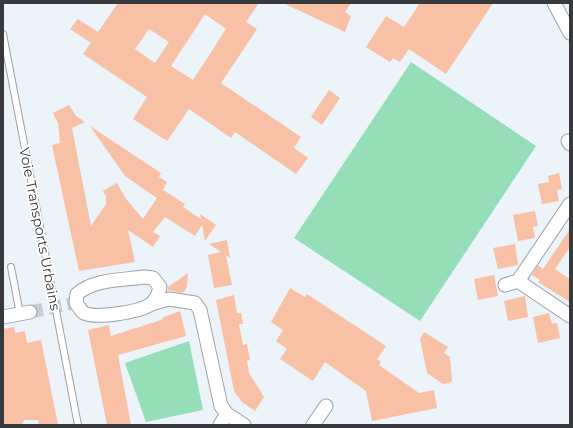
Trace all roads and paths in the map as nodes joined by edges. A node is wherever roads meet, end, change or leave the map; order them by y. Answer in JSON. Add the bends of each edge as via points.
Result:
{"nodes":[{"id":1,"x":554,"y":3,"type":"edge"},
{"id":2,"x":570,"y":33,"type":"edge"},
{"id":3,"x":3,"y":34,"type":"edge"},
{"id":4,"x":570,"y":204,"type":"edge"},
{"id":5,"x":11,"y":267,"type":"dead end"},
{"id":6,"x":518,"y":281,"type":"junction"},
{"id":7,"x":505,"y":285,"type":"dead end"},
{"id":8,"x":160,"y":287,"type":"junction"},
{"id":9,"x":169,"y":299,"type":"junction"},
{"id":10,"x":151,"y":304,"type":"junction"},
{"id":11,"x":25,"y":313,"type":"joint"},
{"id":12,"x":570,"y":316,"type":"edge"},
{"id":13,"x":3,"y":317,"type":"edge"},
{"id":14,"x":326,"y":406,"type":"dead end"},
{"id":15,"x":223,"y":419,"type":"edge"},
{"id":16,"x":78,"y":425,"type":"edge"},
{"id":17,"x":244,"y":425,"type":"edge"},
{"id":18,"x":313,"y":425,"type":"edge"}],
"edges":[{"from":1,"to":2,"type":"street"},
{"from":3,"to":16,"type":"lane","name":"Voie Transports Urbains"},
{"from":4,"to":6,"type":"street"},
{"from":5,"to":11,"type":"lane"},
{"from":6,"to":7,"type":"street"},
{"from":6,"to":12,"type":"street"},
{"from":8,"to":9,"type":"street"},
{"from":8,"to":10,"type":"street","via":[[158,296]]},
{"from":8,"to":10,"type":"street","via":[[153,278],[112,281],[84,288],[77,294],[73,304],[82,312],[91,315],[122,313]]},
{"from":9,"to":10,"type":"street"},
{"from":9,"to":15,"type":"street","via":[[194,303],[200,310]]},
{"from":11,"to":13,"type":"street"},
{"from":14,"to":18,"type":"street"},
{"from":15,"to":17,"type":"street"}]}
